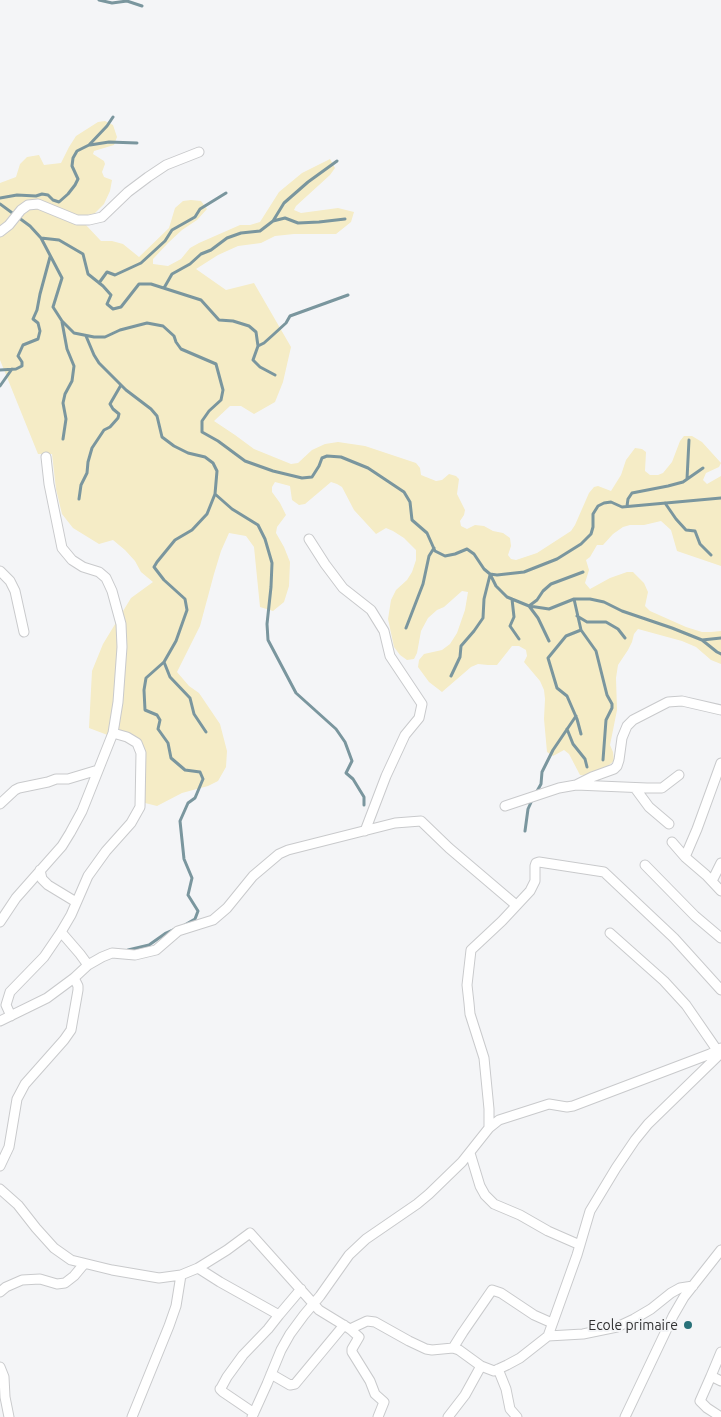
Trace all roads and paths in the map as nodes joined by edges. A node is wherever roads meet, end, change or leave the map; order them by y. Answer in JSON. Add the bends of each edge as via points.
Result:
{"nodes":[{"id":1,"x":199,"y":152,"type":"dead end"},
{"id":2,"x":0,"y":232,"type":"edge"},
{"id":3,"x":46,"y":457,"type":"dead end"},
{"id":4,"x":309,"y":539,"type":"dead end"},
{"id":5,"x":0,"y":571,"type":"edge"},
{"id":6,"x":24,"y":632,"type":"dead end"},
{"id":7,"x":721,"y":710,"type":"edge"},
{"id":8,"x":113,"y":733,"type":"junction"},
{"id":9,"x":721,"y":764,"type":"edge"},
{"id":10,"x":98,"y":770,"type":"junction"},
{"id":11,"x":679,"y":775,"type":"dead end"},
{"id":12,"x":576,"y":785,"type":"junction"},
{"id":13,"x":635,"y":788,"type":"junction"},
{"id":14,"x":0,"y":804,"type":"edge"},
{"id":15,"x":505,"y":806,"type":"dead end"},
{"id":16,"x":669,"y":824,"type":"dead end"},
{"id":17,"x":365,"y":831,"type":"junction"},
{"id":18,"x":672,"y":842,"type":"dead end"},
{"id":19,"x":685,"y":857,"type":"junction"},
{"id":20,"x":721,"y":862,"type":"edge"},
{"id":21,"x":646,"y":865,"type":"dead end"},
{"id":22,"x":40,"y":870,"type":"junction"},
{"id":23,"x":712,"y":881,"type":"junction"},
{"id":24,"x":721,"y":891,"type":"edge"},
{"id":25,"x":76,"y":902,"type":"junction"},
{"id":26,"x":516,"y":906,"type":"junction"},
{"id":27,"x":0,"y":922,"type":"edge"},
{"id":28,"x":61,"y":932,"type":"junction"},
{"id":29,"x":610,"y":934,"type":"dead end"},
{"id":30,"x":721,"y":938,"type":"edge"},
{"id":31,"x":88,"y":965,"type":"junction"},
{"id":32,"x":74,"y":978,"type":"junction"},
{"id":33,"x":721,"y":990,"type":"edge"},
{"id":34,"x":10,"y":1016,"type":"junction"},
{"id":35,"x":0,"y":1021,"type":"edge"},
{"id":36,"x":720,"y":1050,"type":"edge"},
{"id":37,"x":489,"y":1128,"type":"junction"},
{"id":38,"x":470,"y":1152,"type":"junction"},
{"id":39,"x":0,"y":1166,"type":"edge"},
{"id":40,"x":0,"y":1190,"type":"edge"},
{"id":41,"x":580,"y":1245,"type":"junction"},
{"id":42,"x":721,"y":1250,"type":"edge"},
{"id":43,"x":84,"y":1264,"type":"junction"},
{"id":44,"x":198,"y":1268,"type":"junction"},
{"id":45,"x":181,"y":1275,"type":"junction"},
{"id":46,"x":693,"y":1286,"type":"junction"},
{"id":47,"x":301,"y":1289,"type":"junction"},
{"id":48,"x":0,"y":1292,"type":"edge"},
{"id":49,"x":314,"y":1304,"type":"junction"},
{"id":50,"x":279,"y":1315,"type":"junction"},
{"id":51,"x":552,"y":1323,"type":"junction"},
{"id":52,"x":347,"y":1327,"type":"junction"},
{"id":53,"x":548,"y":1336,"type":"junction"},
{"id":54,"x":453,"y":1348,"type":"junction"},
{"id":55,"x":721,"y":1352,"type":"edge"},
{"id":56,"x":481,"y":1366,"type":"junction"},
{"id":57,"x":0,"y":1367,"type":"edge"},
{"id":58,"x":498,"y":1369,"type":"junction"},
{"id":59,"x":271,"y":1374,"type":"junction"},
{"id":60,"x":711,"y":1376,"type":"junction"},
{"id":61,"x":721,"y":1381,"type":"edge"},
{"id":62,"x":253,"y":1415,"type":"edge"},
{"id":63,"x":10,"y":1417,"type":"edge"},
{"id":64,"x":132,"y":1417,"type":"edge"},
{"id":65,"x":378,"y":1417,"type":"edge"},
{"id":66,"x":448,"y":1417,"type":"edge"},
{"id":67,"x":517,"y":1417,"type":"edge"},
{"id":68,"x":625,"y":1417,"type":"edge"},
{"id":69,"x":721,"y":1417,"type":"edge"}],
"edges":[{"from":1,"to":2,"type":"street","via":[[148,176],[102,217],[77,220],[38,204],[28,205]]},
{"from":3,"to":8,"type":"street","via":[[62,548],[72,560],[106,578],[121,624],[119,695]]},
{"from":4,"to":17,"type":"street","via":[[343,588],[371,610],[384,631],[390,656],[422,704],[419,718],[405,735],[386,776]]},
{"from":5,"to":6,"type":"street","via":[[15,591]]},
{"from":7,"to":12,"type":"street","via":[[682,701],[668,702],[633,720],[622,738],[617,766]]},
{"from":8,"to":10,"type":"street"},
{"from":8,"to":25,"type":"street","via":[[138,743],[141,753],[140,807],[88,876]]},
{"from":9,"to":19,"type":"street"},
{"from":10,"to":14,"type":"street","via":[[18,788]]},
{"from":10,"to":22,"type":"street","via":[[70,833]]},
{"from":11,"to":13,"type":"street","via":[[662,788]]},
{"from":12,"to":13,"type":"street"},
{"from":12,"to":15,"type":"street"},
{"from":13,"to":16,"type":"street"},
{"from":17,"to":26,"type":"street","via":[[395,823],[420,821]]},
{"from":17,"to":31,"type":"street","via":[[279,854],[253,876],[213,920],[178,931],[156,950],[135,955],[112,953]]},
{"from":18,"to":19,"type":"street"},
{"from":19,"to":23,"type":"street"},
{"from":20,"to":23,"type":"street"},
{"from":21,"to":30,"type":"street"},
{"from":22,"to":25,"type":"street","via":[[48,885]]},
{"from":22,"to":27,"type":"street"},
{"from":23,"to":24,"type":"street"},
{"from":25,"to":28,"type":"street"},
{"from":26,"to":33,"type":"street","via":[[535,881],[536,863],[604,872],[674,938]]},
{"from":26,"to":37,"type":"street","via":[[471,950],[470,958],[469,1008],[484,1058]]},
{"from":28,"to":31,"type":"street"},
{"from":28,"to":34,"type":"street","via":[[44,957],[10,992],[6,1005]]},
{"from":29,"to":36,"type":"street","via":[[664,981]]},
{"from":31,"to":32,"type":"street"},
{"from":32,"to":34,"type":"street","via":[[47,998]]},
{"from":32,"to":39,"type":"street","via":[[78,990],[71,1030],[25,1084],[17,1099],[10,1147]]},
{"from":34,"to":35,"type":"street"},
{"from":36,"to":37,"type":"street","via":[[573,1106],[549,1104],[499,1120]]},
{"from":36,"to":41,"type":"street","via":[[635,1140],[590,1211]]},
{"from":37,"to":38,"type":"street"},
{"from":38,"to":41,"type":"street","via":[[480,1186],[494,1204]]},
{"from":38,"to":49,"type":"street","via":[[417,1204],[357,1247]]},
{"from":40,"to":43,"type":"street","via":[[18,1205],[54,1248],[71,1260]]},
{"from":41,"to":51,"type":"street"},
{"from":42,"to":46,"type":"street"},
{"from":43,"to":45,"type":"street","via":[[159,1278]]},
{"from":43,"to":48,"type":"street","via":[[65,1283],[22,1280]]},
{"from":44,"to":45,"type":"street"},
{"from":44,"to":47,"type":"street","via":[[250,1234]]},
{"from":44,"to":50,"type":"street"},
{"from":45,"to":64,"type":"street","via":[[176,1306]]},
{"from":46,"to":53,"type":"street","via":[[680,1288],[634,1320],[617,1327],[583,1334]]},
{"from":46,"to":68,"type":"street","via":[[673,1316]]},
{"from":47,"to":49,"type":"street"},
{"from":47,"to":50,"type":"street"},
{"from":49,"to":52,"type":"street"},
{"from":49,"to":59,"type":"street","via":[[290,1334]]},
{"from":50,"to":62,"type":"street","via":[[243,1355],[220,1389]]},
{"from":51,"to":53,"type":"street"},
{"from":51,"to":54,"type":"street","via":[[492,1290]]},
{"from":52,"to":54,"type":"street","via":[[375,1322],[426,1348]]},
{"from":52,"to":59,"type":"street","via":[[295,1384],[290,1385]]},
{"from":52,"to":65,"type":"street","via":[[360,1338],[352,1352],[384,1402]]},
{"from":53,"to":58,"type":"street","via":[[520,1358]]},
{"from":54,"to":56,"type":"street"},
{"from":55,"to":60,"type":"street"},
{"from":56,"to":58,"type":"street"},
{"from":56,"to":66,"type":"street"},
{"from":57,"to":63,"type":"street"},
{"from":58,"to":67,"type":"street","via":[[509,1408]]},
{"from":59,"to":62,"type":"street"},
{"from":60,"to":61,"type":"street"},
{"from":60,"to":69,"type":"street","via":[[700,1401]]}]}
